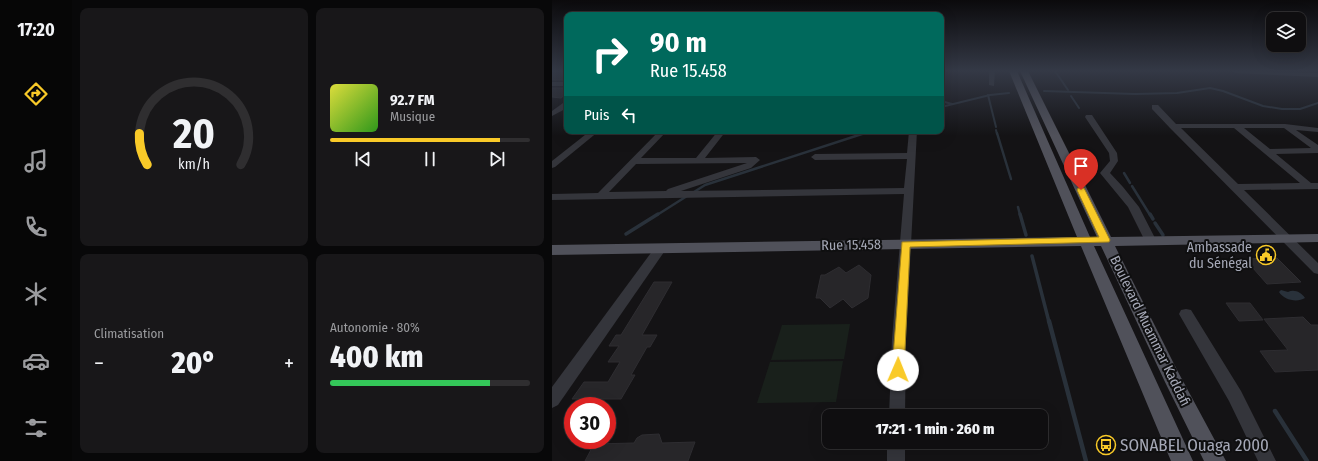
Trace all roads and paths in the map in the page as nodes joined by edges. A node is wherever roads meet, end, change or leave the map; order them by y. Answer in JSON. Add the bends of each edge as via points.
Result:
{"nodes":[{"id":1,"x":1022,"y":93,"type":"edge"},
{"id":2,"x":1034,"y":93,"type":"edge"},
{"id":3,"x":564,"y":105,"type":"edge"},
{"id":4,"x":552,"y":106,"type":"edge"},
{"id":5,"x":564,"y":106,"type":"edge"},
{"id":6,"x":1155,"y":107,"type":"dead end"},
{"id":7,"x":552,"y":114,"type":"edge"},
{"id":8,"x":1089,"y":117,"type":"dead end"},
{"id":9,"x":1173,"y":126,"type":"junction"},
{"id":10,"x":1236,"y":126,"type":"junction"},
{"id":11,"x":1285,"y":126,"type":"junction"},
{"id":12,"x":1318,"y":130,"type":"edge"},
{"id":13,"x":591,"y":134,"type":"edge"},
{"id":14,"x":659,"y":134,"type":"edge"},
{"id":15,"x":720,"y":134,"type":"edge"},
{"id":16,"x":913,"y":134,"type":"edge"},
{"id":17,"x":1318,"y":149,"type":"edge"},
{"id":18,"x":1267,"y":152,"type":"junction"},
{"id":19,"x":912,"y":156,"type":"junction"},
{"id":20,"x":815,"y":157,"type":"dead end"},
{"id":21,"x":699,"y":160,"type":"junction"},
{"id":22,"x":633,"y":161,"type":"junction"},
{"id":23,"x":552,"y":164,"type":"edge"},
{"id":24,"x":1313,"y":186,"type":"edge"},
{"id":25,"x":1235,"y":187,"type":"junction"},
{"id":26,"x":909,"y":191,"type":"junction"},
{"id":27,"x":662,"y":194,"type":"junction"},
{"id":28,"x":601,"y":195,"type":"junction"},
{"id":29,"x":552,"y":197,"type":"edge"},
{"id":30,"x":1287,"y":238,"type":"junction"},
{"id":31,"x":1318,"y":238,"type":"edge"},
{"id":32,"x":1085,"y":240,"type":"junction"},
{"id":33,"x":1105,"y":240,"type":"junction"},
{"id":34,"x":1150,"y":240,"type":"junction"},
{"id":35,"x":905,"y":244,"type":"junction"},
{"id":36,"x":660,"y":249,"type":"junction"},
{"id":37,"x":552,"y":250,"type":"edge"},
{"id":38,"x":1318,"y":270,"type":"edge"},
{"id":39,"x":1186,"y":314,"type":"dead end"},
{"id":40,"x":552,"y":400,"type":"edge"},
{"id":41,"x":897,"y":409,"type":"edge"},
{"id":42,"x":896,"y":449,"type":"edge"},
{"id":43,"x":896,"y":461,"type":"edge"},
{"id":44,"x":1182,"y":461,"type":"edge"},
{"id":45,"x":1215,"y":461,"type":"edge"},
{"id":46,"x":1268,"y":461,"type":"edge"}],
"edges":[{"from":1,"to":32,"type":"main road","name":"Boulevard Muammar Kaddafi"},
{"from":2,"to":33,"type":"main road","name":"Boulevard Muammar Kaddafi"},
{"from":3,"to":4,"type":"street"},
{"from":5,"to":7,"type":"street"},
{"from":6,"to":9,"type":"street"},
{"from":8,"to":34,"type":"street","via":[[1113,153],[1114,162],[1106,173],[1108,178],[1119,188],[1142,220]]},
{"from":9,"to":10,"type":"street"},
{"from":9,"to":25,"type":"street"},
{"from":10,"to":11,"type":"street"},
{"from":10,"to":18,"type":"street"},
{"from":11,"to":12,"type":"street"},
{"from":11,"to":17,"type":"street"},
{"from":13,"to":23,"type":"street"},
{"from":14,"to":22,"type":"street"},
{"from":15,"to":21,"type":"street"},
{"from":16,"to":19,"type":"street"},
{"from":17,"to":18,"type":"street"},
{"from":18,"to":24,"type":"street"},
{"from":19,"to":20,"type":"street"},
{"from":19,"to":26,"type":"street"},
{"from":21,"to":22,"type":"street"},
{"from":21,"to":27,"type":"street","via":[[756,160],[748,166]]},
{"from":22,"to":28,"type":"street"},
{"from":24,"to":25,"type":"street"},
{"from":25,"to":30,"type":"street"},
{"from":26,"to":27,"type":"street"},
{"from":26,"to":35,"type":"street"},
{"from":27,"to":28,"type":"street"},
{"from":28,"to":29,"type":"street"},
{"from":30,"to":31,"type":"main road","name":"Rue 15.458"},
{"from":30,"to":34,"type":"main road","name":"Rue 15.458"},
{"from":30,"to":38,"type":"street"},
{"from":32,"to":33,"type":"main road","name":"Rue 15.458"},
{"from":32,"to":35,"type":"main road","name":"Rue 15.458"},
{"from":32,"to":44,"type":"main road","name":"Boulevard Muammar Kaddafi"},
{"from":33,"to":34,"type":"main road","name":"Rue 15.458"},
{"from":33,"to":45,"type":"main road","name":"Boulevard Muammar Kaddafi"},
{"from":35,"to":36,"type":"main road","name":"Rue 15.458"},
{"from":35,"to":41,"type":"street"},
{"from":36,"to":37,"type":"main road","name":"Rue 15.458"},
{"from":36,"to":40,"type":"street"},
{"from":39,"to":46,"type":"street","via":[[1235,396]]},
{"from":42,"to":43,"type":"street"}]}
